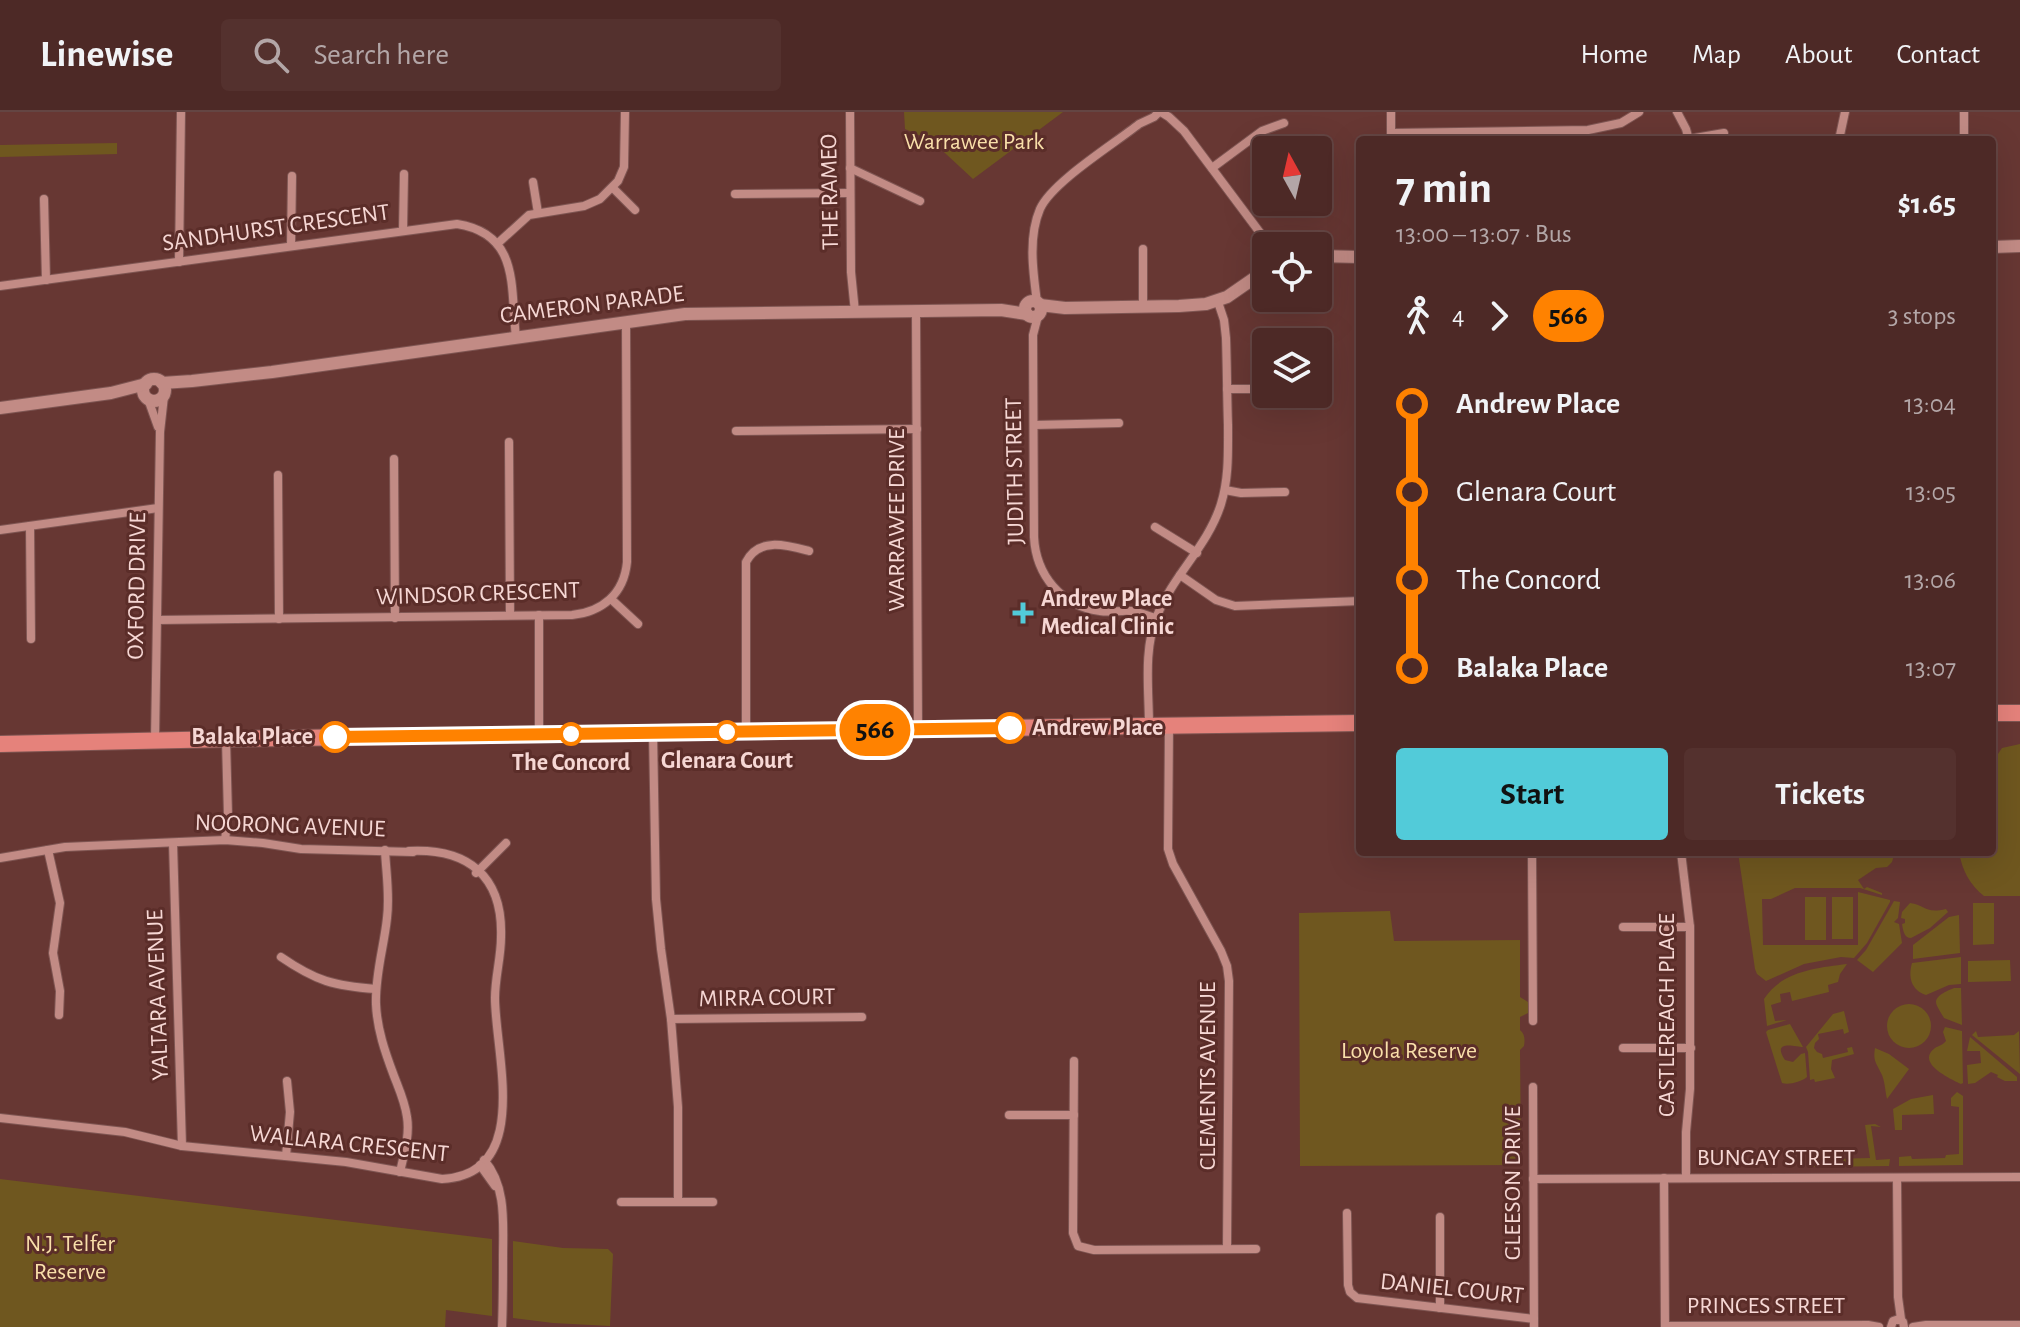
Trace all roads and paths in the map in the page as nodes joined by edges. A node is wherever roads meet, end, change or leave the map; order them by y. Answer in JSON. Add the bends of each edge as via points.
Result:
{"nodes":[{"id":1,"x":181,"y":112,"type":"edge"},
{"id":2,"x":625,"y":112,"type":"edge"},
{"id":3,"x":850,"y":112,"type":"edge"},
{"id":4,"x":1150,"y":112,"type":"edge"},
{"id":5,"x":1160,"y":112,"type":"edge"},
{"id":6,"x":1172,"y":112,"type":"edge"},
{"id":7,"x":1391,"y":112,"type":"edge"},
{"id":8,"x":1639,"y":112,"type":"edge"},
{"id":9,"x":1677,"y":112,"type":"edge"},
{"id":10,"x":1845,"y":112,"type":"edge"},
{"id":11,"x":1964,"y":112,"type":"edge"},
{"id":12,"x":1284,"y":123,"type":"dead end"},
{"id":13,"x":1139,"y":124,"type":"junction"},
{"id":14,"x":1184,"y":131,"type":"junction"},
{"id":15,"x":1724,"y":133,"type":"dead end"},
{"id":16,"x":1391,"y":136,"type":"edge"},
{"id":17,"x":1688,"y":136,"type":"edge"},
{"id":18,"x":1706,"y":136,"type":"edge"},
{"id":19,"x":1840,"y":136,"type":"edge"},
{"id":20,"x":1964,"y":136,"type":"edge"},
{"id":21,"x":850,"y":168,"type":"junction"},
{"id":22,"x":1212,"y":168,"type":"junction"},
{"id":23,"x":404,"y":174,"type":"dead end"},
{"id":24,"x":292,"y":176,"type":"dead end"},
{"id":25,"x":533,"y":182,"type":"dead end"},
{"id":26,"x":613,"y":188,"type":"junction"},
{"id":27,"x":850,"y":193,"type":"junction"},
{"id":28,"x":735,"y":194,"type":"dead end"},
{"id":29,"x":44,"y":199,"type":"dead end"},
{"id":30,"x":920,"y":201,"type":"dead end"},
{"id":31,"x":635,"y":210,"type":"dead end"},
{"id":32,"x":538,"y":213,"type":"junction"},
{"id":33,"x":403,"y":231,"type":"junction"},
{"id":34,"x":1260,"y":232,"type":"edge"},
{"id":35,"x":497,"y":244,"type":"junction"},
{"id":36,"x":291,"y":246,"type":"junction"},
{"id":37,"x":1996,"y":246,"type":"edge"},
{"id":38,"x":2020,"y":246,"type":"edge"},
{"id":39,"x":1143,"y":249,"type":"dead end"},
{"id":40,"x":1332,"y":256,"type":"edge"},
{"id":41,"x":1356,"y":256,"type":"edge"},
{"id":42,"x":179,"y":262,"type":"junction"},
{"id":43,"x":46,"y":280,"type":"junction"},
{"id":44,"x":1252,"y":280,"type":"edge"},
{"id":45,"x":0,"y":286,"type":"edge"},
{"id":46,"x":1218,"y":302,"type":"junction"},
{"id":47,"x":1143,"y":307,"type":"junction"},
{"id":48,"x":1033,"y":309,"type":"junction"},
{"id":49,"x":916,"y":311,"type":"junction"},
{"id":50,"x":852,"y":312,"type":"junction"},
{"id":51,"x":626,"y":322,"type":"junction"},
{"id":52,"x":520,"y":336,"type":"junction"},
{"id":53,"x":1227,"y":389,"type":"junction"},
{"id":54,"x":1252,"y":389,"type":"edge"},
{"id":55,"x":164,"y":391,"type":"junction"},
{"id":56,"x":146,"y":393,"type":"junction"},
{"id":57,"x":0,"y":408,"type":"edge"},
{"id":58,"x":1119,"y":423,"type":"dead end"},
{"id":59,"x":1034,"y":425,"type":"junction"},
{"id":60,"x":917,"y":429,"type":"junction"},
{"id":61,"x":736,"y":431,"type":"dead end"},
{"id":62,"x":160,"y":432,"type":"junction"},
{"id":63,"x":509,"y":442,"type":"dead end"},
{"id":64,"x":394,"y":459,"type":"dead end"},
{"id":65,"x":278,"y":475,"type":"dead end"},
{"id":66,"x":1225,"y":490,"type":"junction"},
{"id":67,"x":1285,"y":492,"type":"dead end"},
{"id":68,"x":158,"y":508,"type":"junction"},
{"id":69,"x":30,"y":526,"type":"junction"},
{"id":70,"x":1155,"y":527,"type":"dead end"},
{"id":71,"x":0,"y":530,"type":"edge"},
{"id":72,"x":809,"y":551,"type":"dead end"},
{"id":73,"x":1197,"y":553,"type":"junction"},
{"id":74,"x":1180,"y":575,"type":"junction"},
{"id":75,"x":611,"y":599,"type":"junction"},
{"id":76,"x":1356,"y":601,"type":"edge"},
{"id":77,"x":510,"y":615,"type":"junction"},
{"id":78,"x":539,"y":615,"type":"junction"},
{"id":79,"x":395,"y":618,"type":"junction"},
{"id":80,"x":1156,"y":618,"type":"junction"},
{"id":81,"x":279,"y":619,"type":"junction"},
{"id":82,"x":157,"y":620,"type":"junction"},
{"id":83,"x":638,"y":624,"type":"dead end"},
{"id":84,"x":31,"y":639,"type":"dead end"},
{"id":85,"x":1996,"y":713,"type":"edge"},
{"id":86,"x":2020,"y":713,"type":"edge"},
{"id":87,"x":1356,"y":723,"type":"edge"},
{"id":88,"x":1149,"y":726,"type":"junction"},
{"id":89,"x":1169,"y":726,"type":"junction"},
{"id":90,"x":918,"y":729,"type":"junction"},
{"id":91,"x":746,"y":732,"type":"junction"},
{"id":92,"x":653,"y":733,"type":"junction"},
{"id":93,"x":539,"y":734,"type":"junction"},
{"id":94,"x":226,"y":739,"type":"junction"},
{"id":95,"x":155,"y":740,"type":"junction"},
{"id":96,"x":0,"y":744,"type":"edge"},
{"id":97,"x":229,"y":840,"type":"junction"},
{"id":98,"x":173,"y":843,"type":"junction"},
{"id":99,"x":506,"y":843,"type":"dead end"},
{"id":100,"x":48,"y":850,"type":"junction"},
{"id":101,"x":385,"y":850,"type":"junction"},
{"id":102,"x":1532,"y":856,"type":"edge"},
{"id":103,"x":1681,"y":856,"type":"edge"},
{"id":104,"x":0,"y":860,"type":"edge"},
{"id":105,"x":477,"y":872,"type":"junction"},
{"id":106,"x":1623,"y":927,"type":"dead end"},
{"id":107,"x":1690,"y":927,"type":"junction"},
{"id":108,"x":281,"y":957,"type":"dead end"},
{"id":109,"x":376,"y":989,"type":"junction"},
{"id":110,"x":59,"y":1015,"type":"dead end"},
{"id":111,"x":862,"y":1017,"type":"dead end"},
{"id":112,"x":671,"y":1019,"type":"junction"},
{"id":113,"x":1533,"y":1021,"type":"dead end"},
{"id":114,"x":1623,"y":1048,"type":"dead end"},
{"id":115,"x":1691,"y":1048,"type":"junction"},
{"id":116,"x":1074,"y":1061,"type":"dead end"},
{"id":117,"x":287,"y":1081,"type":"dead end"},
{"id":118,"x":1533,"y":1087,"type":"dead end"},
{"id":119,"x":1009,"y":1115,"type":"dead end"},
{"id":120,"x":1074,"y":1115,"type":"junction"},
{"id":121,"x":0,"y":1118,"type":"edge"},
{"id":122,"x":182,"y":1146,"type":"junction"},
{"id":123,"x":286,"y":1156,"type":"junction"},
{"id":124,"x":482,"y":1162,"type":"junction"},
{"id":125,"x":400,"y":1172,"type":"junction"},
{"id":126,"x":2020,"y":1177,"type":"edge"},
{"id":127,"x":1664,"y":1178,"type":"junction"},
{"id":128,"x":1686,"y":1178,"type":"junction"},
{"id":129,"x":1897,"y":1178,"type":"junction"},
{"id":130,"x":1533,"y":1179,"type":"junction"},
{"id":131,"x":621,"y":1202,"type":"dead end"},
{"id":132,"x":678,"y":1202,"type":"junction"},
{"id":133,"x":713,"y":1202,"type":"dead end"},
{"id":134,"x":1347,"y":1213,"type":"dead end"},
{"id":135,"x":1440,"y":1217,"type":"dead end"},
{"id":136,"x":1227,"y":1248,"type":"junction"},
{"id":137,"x":1256,"y":1249,"type":"dead end"},
{"id":138,"x":1440,"y":1308,"type":"junction"},
{"id":139,"x":1534,"y":1323,"type":"edge"},
{"id":140,"x":1898,"y":1323,"type":"edge"},
{"id":141,"x":1868,"y":1325,"type":"edge"},
{"id":142,"x":1926,"y":1325,"type":"edge"},
{"id":143,"x":2020,"y":1325,"type":"edge"},
{"id":144,"x":502,"y":1327,"type":"edge"},
{"id":145,"x":1665,"y":1327,"type":"edge"},
{"id":146,"x":1879,"y":1327,"type":"edge"},
{"id":147,"x":1913,"y":1327,"type":"edge"}],
"edges":[{"from":1,"to":42,"type":"street"},
{"from":2,"to":26,"type":"street","via":[[624,167]]},
{"from":3,"to":21,"type":"street","name":"THE RAMEO"},
{"from":4,"to":13,"type":"street","name":"JUDITH STREET"},
{"from":5,"to":13,"type":"street","name":"JUDITH STREET"},
{"from":5,"to":14,"type":"street"},
{"from":6,"to":14,"type":"street"},
{"from":7,"to":16,"type":"street"},
{"from":8,"to":16,"type":"street","via":[[1621,123],[1588,130]]},
{"from":9,"to":17,"type":"street"},
{"from":10,"to":19,"type":"street"},
{"from":11,"to":20,"type":"street"},
{"from":12,"to":22,"type":"street","via":[[1262,131]]},
{"from":13,"to":48,"type":"street","name":"JUDITH STREET","via":[[1045,199],[1034,232]]},
{"from":14,"to":22,"type":"street"},
{"from":15,"to":18,"type":"street"},
{"from":21,"to":27,"type":"street","name":"THE RAMEO"},
{"from":21,"to":30,"type":"street"},
{"from":22,"to":34,"type":"street"},
{"from":23,"to":33,"type":"street"},
{"from":24,"to":36,"type":"street"},
{"from":25,"to":32,"type":"street"},
{"from":26,"to":31,"type":"street"},
{"from":26,"to":32,"type":"street","via":[[592,203]]},
{"from":27,"to":28,"type":"street"},
{"from":27,"to":50,"type":"street","name":"THE RAMEO"},
{"from":29,"to":43,"type":"street"},
{"from":32,"to":35,"type":"street"},
{"from":33,"to":35,"type":"street","name":"SANDHURST CRESCENT","via":[[457,224],[481,231]]},
{"from":33,"to":36,"type":"street","name":"SANDHURST CRESCENT"},
{"from":35,"to":52,"type":"street","via":[[509,267]]},
{"from":36,"to":42,"type":"street","name":"SANDHURST CRESCENT"},
{"from":37,"to":38,"type":"street"},
{"from":39,"to":47,"type":"street"},
{"from":40,"to":41,"type":"street"},
{"from":42,"to":43,"type":"street","name":"SANDHURST CRESCENT"},
{"from":43,"to":45,"type":"street","name":"SANDHURST CRESCENT"},
{"from":44,"to":46,"type":"street","name":"CAMERON PARADE"},
{"from":46,"to":47,"type":"street","name":"CAMERON PARADE"},
{"from":46,"to":53,"type":"street","via":[[1226,329]]},
{"from":47,"to":48,"type":"street","name":"CAMERON PARADE"},
{"from":48,"to":49,"type":"street","name":"CAMERON PARADE"},
{"from":48,"to":59,"type":"street","name":"JUDITH STREET"},
{"from":49,"to":50,"type":"street","name":"CAMERON PARADE"},
{"from":49,"to":60,"type":"street","name":"WARRAWEE DRIVE"},
{"from":50,"to":51,"type":"street","name":"CAMERON PARADE","via":[[685,314]]},
{"from":51,"to":52,"type":"street","name":"CAMERON PARADE"},
{"from":51,"to":75,"type":"street","name":"WINDSOR CRESCENT","via":[[627,562],[623,582]]},
{"from":52,"to":55,"type":"street","name":"CAMERON PARADE","via":[[192,381]]},
{"from":53,"to":54,"type":"street"},
{"from":53,"to":66,"type":"street"},
{"from":55,"to":56,"type":"street","via":[[158,401]]},
{"from":55,"to":56,"type":"street","via":[[154,380]]},
{"from":55,"to":62,"type":"street","name":"OXFORD DRIVE"},
{"from":56,"to":57,"type":"street"},
{"from":56,"to":62,"type":"street","name":"OXFORD DRIVE"},
{"from":58,"to":59,"type":"street"},
{"from":59,"to":80,"type":"street","name":"JUDITH STREET","via":[[1035,547],[1045,577],[1081,607]]},
{"from":60,"to":61,"type":"street"},
{"from":60,"to":90,"type":"street","name":"WARRAWEE DRIVE"},
{"from":62,"to":68,"type":"street","name":"OXFORD DRIVE"},
{"from":63,"to":77,"type":"street"},
{"from":64,"to":79,"type":"street"},
{"from":65,"to":81,"type":"street"},
{"from":66,"to":67,"type":"street"},
{"from":66,"to":73,"type":"street"},
{"from":68,"to":69,"type":"street"},
{"from":68,"to":82,"type":"street","name":"OXFORD DRIVE"},
{"from":69,"to":71,"type":"street"},
{"from":69,"to":84,"type":"street"},
{"from":70,"to":73,"type":"street"},
{"from":72,"to":91,"type":"street","via":[[765,546],[746,562]]},
{"from":73,"to":74,"type":"street"},
{"from":74,"to":76,"type":"street","via":[[1216,600],[1235,606]]},
{"from":74,"to":80,"type":"street"},
{"from":75,"to":78,"type":"street","name":"WINDSOR CRESCENT","via":[[581,614]]},
{"from":75,"to":83,"type":"street"},
{"from":77,"to":78,"type":"street","name":"WINDSOR CRESCENT"},
{"from":77,"to":79,"type":"street","name":"WINDSOR CRESCENT"},
{"from":78,"to":93,"type":"street"},
{"from":79,"to":81,"type":"street","name":"WINDSOR CRESCENT"},
{"from":80,"to":88,"type":"street","via":[[1149,652]]},
{"from":81,"to":82,"type":"street","name":"WINDSOR CRESCENT"},
{"from":82,"to":95,"type":"street","name":"OXFORD DRIVE"},
{"from":85,"to":86,"type":"main road"},
{"from":87,"to":89,"type":"main road"},
{"from":88,"to":89,"type":"main road"},
{"from":88,"to":90,"type":"main road"},
{"from":89,"to":136,"type":"street","name":"CLEMENTS AVENUE","via":[[1168,849],[1221,951],[1229,981]]},
{"from":90,"to":91,"type":"main road"},
{"from":91,"to":92,"type":"main road"},
{"from":92,"to":93,"type":"main road"},
{"from":92,"to":112,"type":"street","via":[[656,899]]},
{"from":93,"to":94,"type":"main road"},
{"from":94,"to":95,"type":"main road"},
{"from":94,"to":97,"type":"street"},
{"from":95,"to":96,"type":"main road"},
{"from":97,"to":98,"type":"street","name":"NOORONG AVENUE"},
{"from":97,"to":101,"type":"street","name":"NOORONG AVENUE","via":[[301,849]]},
{"from":98,"to":100,"type":"street","name":"NOORONG AVENUE"},
{"from":98,"to":122,"type":"street","name":"YALTARA AVENUE"},
{"from":99,"to":105,"type":"street"},
{"from":100,"to":104,"type":"street","name":"NOORONG AVENUE"},
{"from":100,"to":110,"type":"street","via":[[60,903],[53,953]]},
{"from":101,"to":105,"type":"street","name":"NOORONG AVENUE","via":[[449,858]]},
{"from":101,"to":109,"type":"street","via":[[388,916]]},
{"from":102,"to":113,"type":"street"},
{"from":103,"to":107,"type":"street","name":"CASTLEREAGH PLACE"},
{"from":105,"to":124,"type":"street","via":[[495,910],[503,1096],[498,1138]]},
{"from":106,"to":107,"type":"street"},
{"from":107,"to":115,"type":"street","name":"CASTLEREAGH PLACE"},
{"from":108,"to":109,"type":"street","via":[[326,982]]},
{"from":109,"to":125,"type":"street","via":[[380,1032],[408,1119]]},
{"from":111,"to":112,"type":"street","name":"MIRRA COURT"},
{"from":112,"to":132,"type":"street"},
{"from":114,"to":115,"type":"street"},
{"from":115,"to":128,"type":"street","name":"CASTLEREAGH PLACE"},
{"from":116,"to":120,"type":"street"},
{"from":117,"to":123,"type":"street"},
{"from":118,"to":130,"type":"street","name":"GLEESON DRIVE"},
{"from":119,"to":120,"type":"street"},
{"from":120,"to":136,"type":"street","via":[[1073,1233],[1078,1246]]},
{"from":121,"to":122,"type":"street","name":"WALLARA CRESCENT","via":[[125,1132]]},
{"from":122,"to":123,"type":"street","name":"WALLARA CRESCENT"},
{"from":123,"to":125,"type":"street","name":"WALLARA CRESCENT"},
{"from":124,"to":125,"type":"street","name":"WALLARA CRESCENT","via":[[449,1178]]},
{"from":124,"to":144,"type":"street","via":[[500,1193]]},
{"from":126,"to":129,"type":"street","name":"BUNGAY STREET"},
{"from":127,"to":128,"type":"street","name":"BUNGAY STREET"},
{"from":127,"to":130,"type":"street","name":"BUNGAY STREET"},
{"from":127,"to":145,"type":"street"},
{"from":128,"to":129,"type":"street","name":"BUNGAY STREET"},
{"from":129,"to":140,"type":"street"},
{"from":130,"to":139,"type":"street","name":"GLEESON DRIVE"},
{"from":131,"to":132,"type":"street"},
{"from":132,"to":133,"type":"street"},
{"from":134,"to":138,"type":"street","name":"DANIEL COURT","via":[[1352,1294]]},
{"from":135,"to":138,"type":"street"},
{"from":136,"to":137,"type":"street"},
{"from":138,"to":139,"type":"street","name":"DANIEL COURT"},
{"from":140,"to":141,"type":"street","name":"PRINCES STREET"},
{"from":140,"to":142,"type":"street","name":"PRINCES STREET"},
{"from":141,"to":145,"type":"street","name":"PRINCES STREET"},
{"from":141,"to":146,"type":"street","name":"PRINCES STREET"},
{"from":142,"to":143,"type":"street","name":"PRINCES STREET"},
{"from":142,"to":147,"type":"street","name":"PRINCES STREET"}]}
